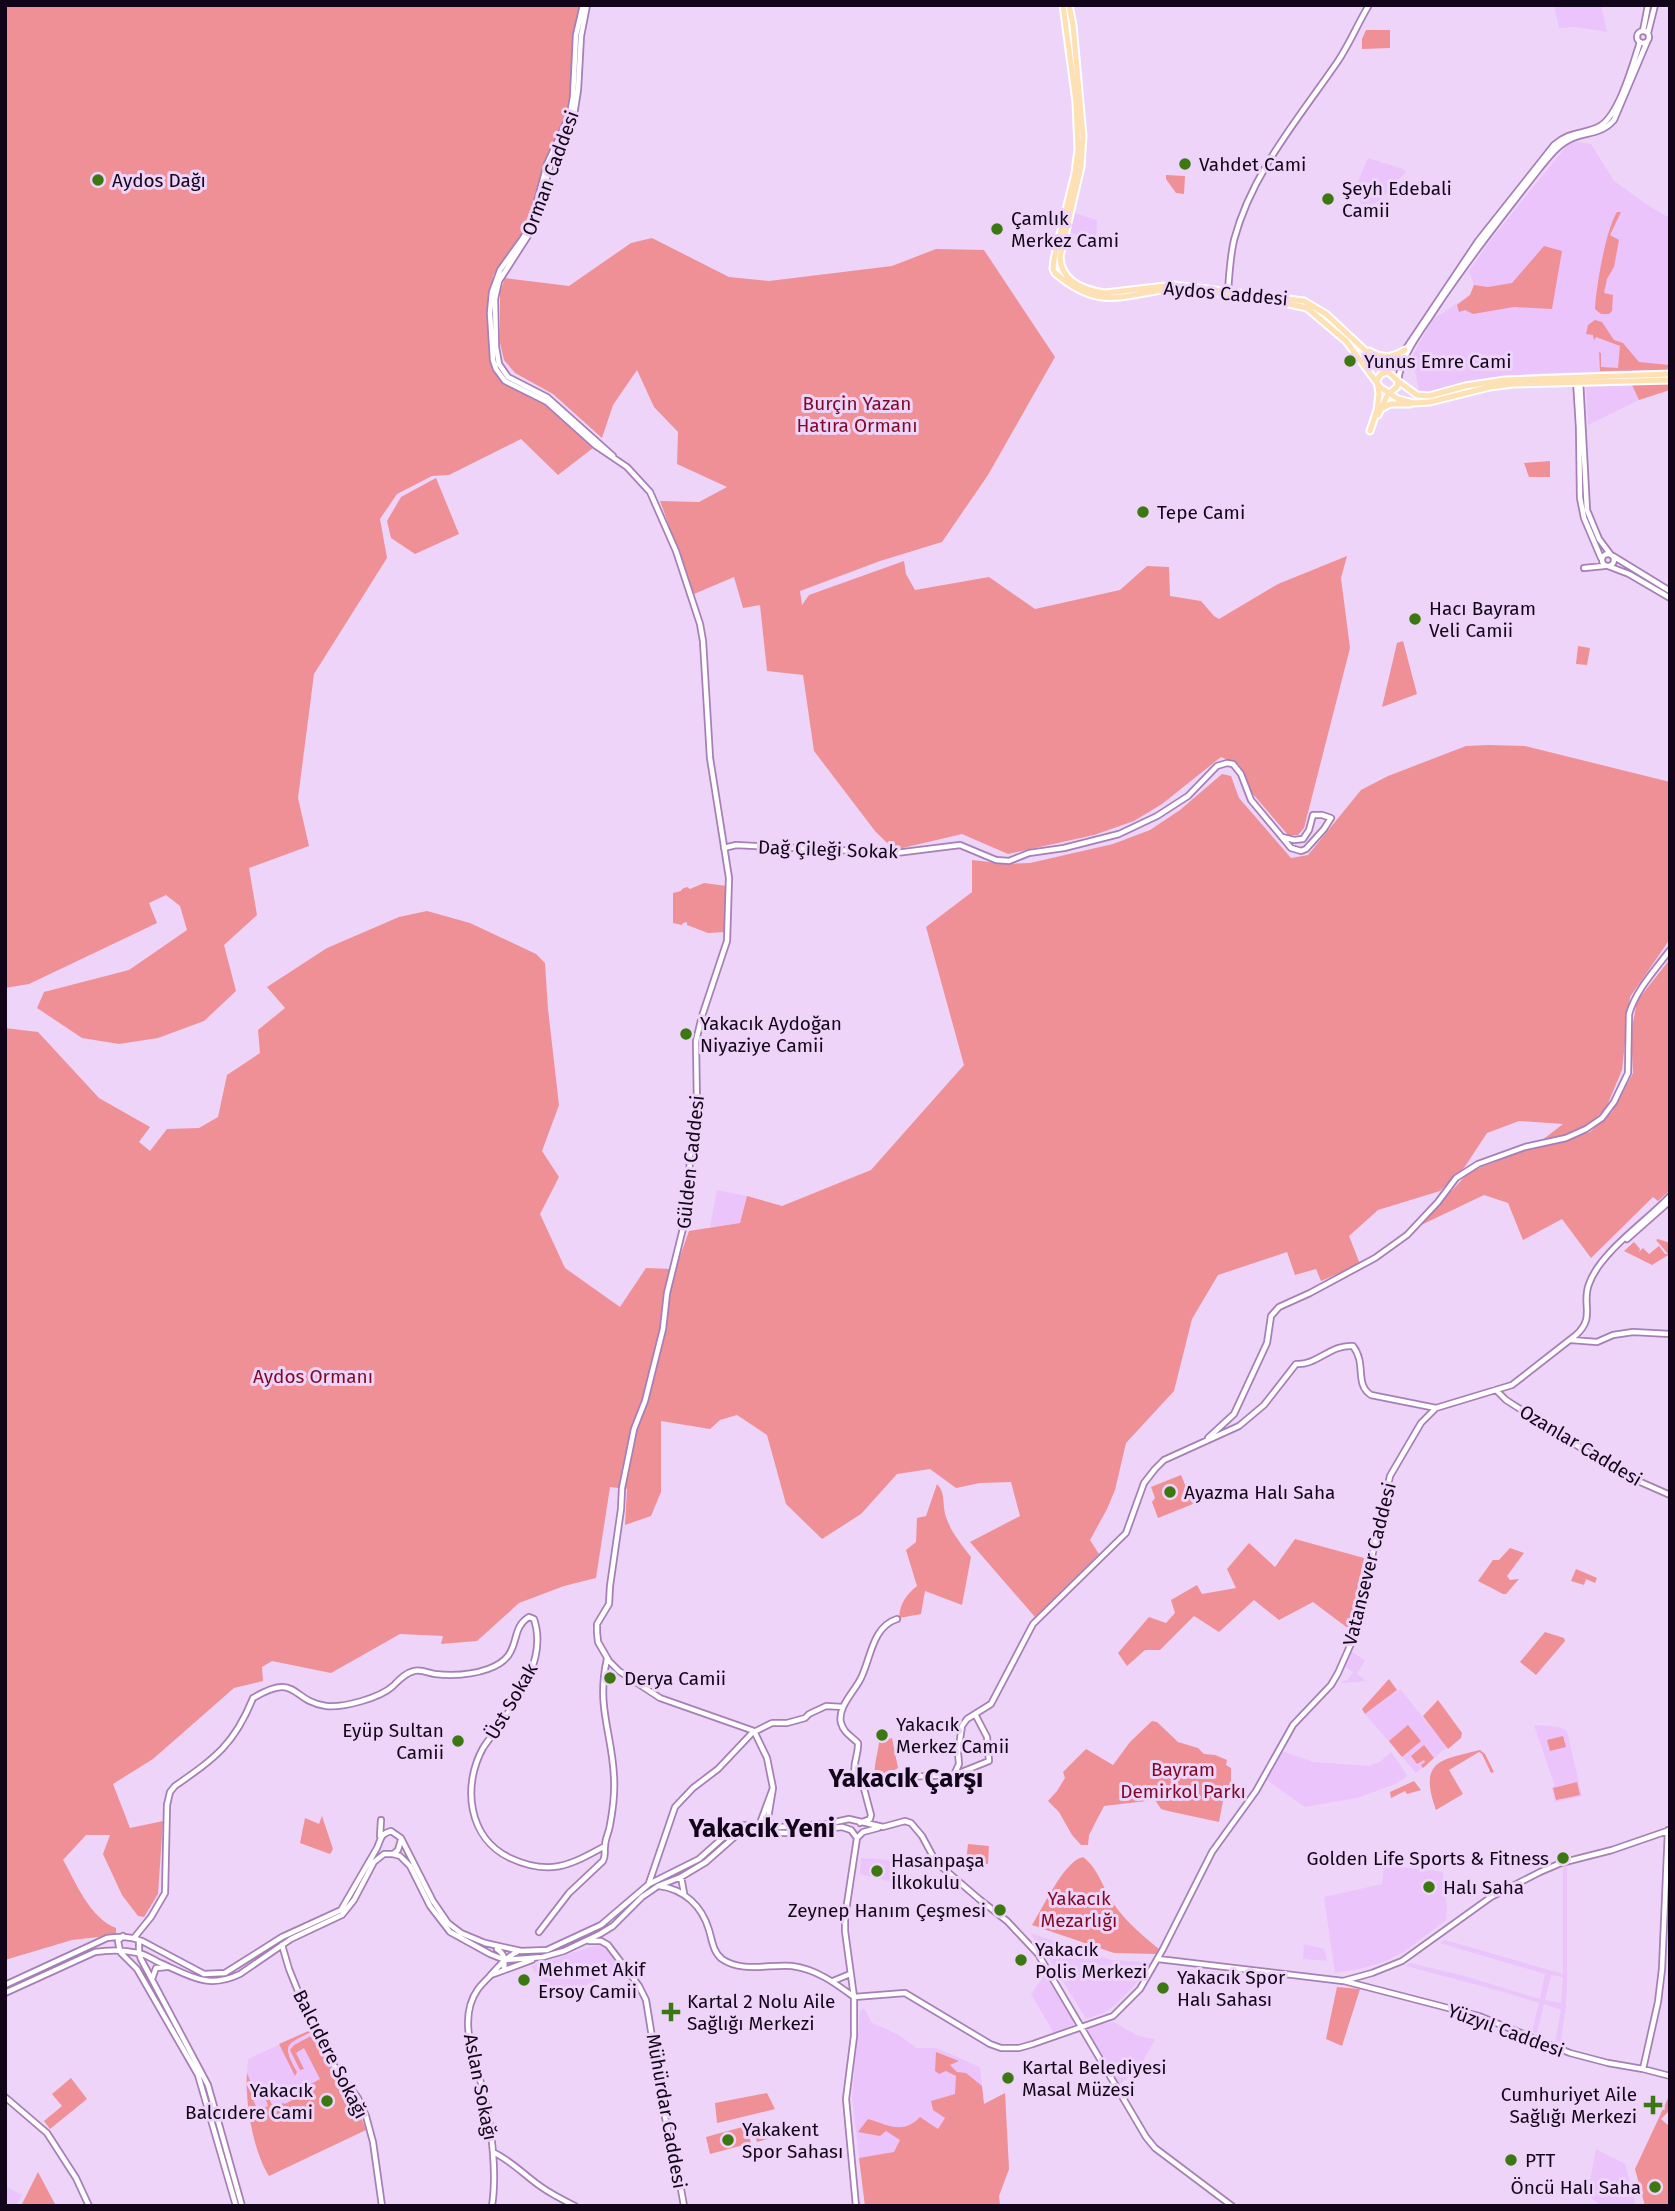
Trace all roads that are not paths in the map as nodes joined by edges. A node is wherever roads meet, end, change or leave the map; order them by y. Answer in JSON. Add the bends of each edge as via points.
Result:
{"nodes":[{"id":1,"x":585,"y":5,"type":"edge"},
{"id":2,"x":1066,"y":5,"type":"edge"},
{"id":3,"x":1369,"y":5,"type":"edge"},
{"id":4,"x":1648,"y":5,"type":"edge"},
{"id":5,"x":1655,"y":5,"type":"edge"},
{"id":6,"x":1645,"y":32,"type":"junction"},
{"id":7,"x":1640,"y":42,"type":"junction"},
{"id":8,"x":1647,"y":42,"type":"junction"},
{"id":9,"x":1618,"y":108,"type":"junction"},
{"id":10,"x":1598,"y":127,"type":"junction"},
{"id":11,"x":1595,"y":133,"type":"junction"},
{"id":12,"x":1577,"y":134,"type":"junction"},
{"id":13,"x":1555,"y":147,"type":"junction"},
{"id":14,"x":1228,"y":292,"type":"junction"},
{"id":15,"x":1361,"y":346,"type":"junction"},
{"id":16,"x":1405,"y":350,"type":"junction"},
{"id":17,"x":1388,"y":372,"type":"junction"},
{"id":18,"x":1670,"y":374,"type":"edge"},
{"id":19,"x":1578,"y":376,"type":"junction"},
{"id":20,"x":1670,"y":380,"type":"edge"},
{"id":21,"x":1398,"y":381,"type":"junction"},
{"id":22,"x":1578,"y":383,"type":"junction"},
{"id":23,"x":1377,"y":384,"type":"junction"},
{"id":24,"x":1388,"y":394,"type":"junction"},
{"id":25,"x":1414,"y":403,"type":"junction"},
{"id":26,"x":1381,"y":410,"type":"junction"},
{"id":27,"x":614,"y":457,"type":"joint"},
{"id":28,"x":1612,"y":555,"type":"junction"},
{"id":29,"x":1601,"y":559,"type":"junction"},
{"id":30,"x":1607,"y":566,"type":"junction"},
{"id":31,"x":1670,"y":591,"type":"edge"},
{"id":32,"x":1670,"y":598,"type":"edge"},
{"id":33,"x":1311,"y":824,"type":"junction"},
{"id":34,"x":1322,"y":832,"type":"junction"},
{"id":35,"x":1282,"y":838,"type":"junction"},
{"id":36,"x":724,"y":848,"type":"junction"},
{"id":37,"x":1670,"y":950,"type":"edge"},
{"id":38,"x":1670,"y":1196,"type":"edge"},
{"id":39,"x":1670,"y":1201,"type":"edge"},
{"id":40,"x":1615,"y":1248,"type":"junction"},
{"id":41,"x":1670,"y":1334,"type":"edge"},
{"id":42,"x":1570,"y":1340,"type":"junction"},
{"id":43,"x":1496,"y":1390,"type":"junction"},
{"id":44,"x":1436,"y":1408,"type":"junction"},
{"id":45,"x":1202,"y":1443,"type":"junction"},
{"id":46,"x":1670,"y":1495,"type":"edge"},
{"id":47,"x":897,"y":1619,"type":"dead end"},
{"id":48,"x":607,"y":1658,"type":"junction"},
{"id":49,"x":843,"y":1707,"type":"junction"},
{"id":50,"x":975,"y":1714,"type":"junction"},
{"id":51,"x":754,"y":1731,"type":"junction"},
{"id":52,"x":954,"y":1775,"type":"junction"},
{"id":53,"x":903,"y":1777,"type":"dead end"},
{"id":54,"x":773,"y":1788,"type":"junction"},
{"id":55,"x":847,"y":1820,"type":"junction"},
{"id":56,"x":857,"y":1822,"type":"junction"},
{"id":57,"x":759,"y":1826,"type":"junction"},
{"id":58,"x":773,"y":1827,"type":"junction"},
{"id":59,"x":883,"y":1827,"type":"junction"},
{"id":60,"x":849,"y":1829,"type":"junction"},
{"id":61,"x":1669,"y":1830,"type":"edge"},
{"id":62,"x":391,"y":1831,"type":"junction"},
{"id":63,"x":380,"y":1838,"type":"junction"},
{"id":64,"x":401,"y":1838,"type":"junction"},
{"id":65,"x":857,"y":1838,"type":"junction"},
{"id":66,"x":378,"y":1846,"type":"junction"},
{"id":67,"x":605,"y":1846,"type":"junction"},
{"id":68,"x":390,"y":1854,"type":"junction"},
{"id":69,"x":681,"y":1877,"type":"junction"},
{"id":70,"x":649,"y":1884,"type":"junction"},
{"id":71,"x":658,"y":1886,"type":"junction"},
{"id":72,"x":652,"y":1890,"type":"junction"},
{"id":73,"x":684,"y":1894,"type":"junction"},
{"id":74,"x":613,"y":1926,"type":"junction"},
{"id":75,"x":539,"y":1932,"type":"dead end"},
{"id":76,"x":123,"y":1936,"type":"junction"},
{"id":77,"x":136,"y":1939,"type":"junction"},
{"id":78,"x":584,"y":1941,"type":"junction"},
{"id":79,"x":282,"y":1945,"type":"junction"},
{"id":80,"x":491,"y":1945,"type":"junction"},
{"id":81,"x":608,"y":1945,"type":"junction"},
{"id":82,"x":521,"y":1951,"type":"junction"},
{"id":83,"x":120,"y":1952,"type":"junction"},
{"id":84,"x":139,"y":1953,"type":"junction"},
{"id":85,"x":490,"y":1954,"type":"junction"},
{"id":86,"x":543,"y":1957,"type":"junction"},
{"id":87,"x":1158,"y":1959,"type":"junction"},
{"id":88,"x":505,"y":1960,"type":"junction"},
{"id":89,"x":172,"y":1968,"type":"junction"},
{"id":90,"x":504,"y":1969,"type":"junction"},
{"id":91,"x":850,"y":1974,"type":"junction"},
{"id":92,"x":491,"y":1975,"type":"junction"},
{"id":93,"x":833,"y":1981,"type":"junction"},
{"id":94,"x":1343,"y":1981,"type":"junction"},
{"id":95,"x":153,"y":1982,"type":"junction"},
{"id":96,"x":5,"y":1985,"type":"edge"},
{"id":97,"x":5,"y":1993,"type":"edge"},
{"id":98,"x":854,"y":1997,"type":"junction"},
{"id":99,"x":1081,"y":2027,"type":"junction"},
{"id":100,"x":1643,"y":2069,"type":"junction"},
{"id":101,"x":1670,"y":2076,"type":"edge"},
{"id":102,"x":7,"y":2101,"type":"edge"},
{"id":103,"x":493,"y":2152,"type":"junction"},
{"id":104,"x":89,"y":2206,"type":"edge"},
{"id":105,"x":236,"y":2206,"type":"edge"},
{"id":106,"x":242,"y":2206,"type":"edge"},
{"id":107,"x":382,"y":2206,"type":"edge"},
{"id":108,"x":492,"y":2206,"type":"edge"},
{"id":109,"x":575,"y":2206,"type":"edge"},
{"id":110,"x":684,"y":2206,"type":"edge"},
{"id":111,"x":856,"y":2206,"type":"edge"},
{"id":112,"x":1232,"y":2206,"type":"edge"}],
"edges":[{"from":1,"to":27,"type":"street","name":"Orman Caddesi","via":[[567,132],[550,166],[533,228],[499,282],[496,347],[499,364],[508,376],[551,399]]},
{"from":2,"to":14,"type":"main road","name":"Aydos Caddesi","via":[[1073,24],[1083,136],[1081,167],[1057,268],[1073,288],[1101,298],[1168,289]]},
{"from":3,"to":14,"type":"street","via":[[1340,58],[1263,172],[1234,241]]},
{"from":4,"to":6,"type":"street"},
{"from":5,"to":6,"type":"street"},
{"from":6,"to":7,"type":"street","via":[[1637,36]]},
{"from":6,"to":8,"type":"street","via":[[1650,37]]},
{"from":7,"to":8,"type":"street"},
{"from":7,"to":9,"type":"street"},
{"from":8,"to":9,"type":"street"},
{"from":9,"to":10,"type":"street"},
{"from":9,"to":11,"type":"street","via":[[1610,125]]},
{"from":10,"to":11,"type":"street"},
{"from":10,"to":12,"type":"street"},
{"from":11,"to":12,"type":"street"},
{"from":12,"to":13,"type":"street"},
{"from":13,"to":16,"type":"street","via":[[1478,241]]},
{"from":13,"to":21,"type":"street","via":[[1447,292],[1399,369]]},
{"from":14,"to":15,"type":"main road","name":"Aydos Caddesi","via":[[1310,304]]},
{"from":14,"to":23,"type":"main road","name":"Aydos Caddesi","via":[[1307,308],[1346,341]]},
{"from":15,"to":16,"type":"main road","via":[[1385,358]]},
{"from":15,"to":17,"type":"main road","name":"Aydos Caddesi"},
{"from":16,"to":17,"type":"street"},
{"from":17,"to":21,"type":"main road"},
{"from":17,"to":23,"type":"main road","via":[[1378,377]]},
{"from":18,"to":19,"type":"main road"},
{"from":19,"to":21,"type":"main road","via":[[1505,380],[1429,396],[1411,392]]},
{"from":19,"to":22,"type":"street"},
{"from":20,"to":22,"type":"main road"},
{"from":21,"to":24,"type":"main road"},
{"from":22,"to":25,"type":"main road","via":[[1491,387]]},
{"from":22,"to":28,"type":"street","via":[[1587,510],[1599,540]]},
{"from":22,"to":29,"type":"street","via":[[1580,498]]},
{"from":23,"to":24,"type":"main road"},
{"from":23,"to":26,"type":"main road","via":[[1377,410],[1370,430]]},
{"from":24,"to":25,"type":"main road"},
{"from":24,"to":26,"type":"main road"},
{"from":25,"to":26,"type":"main road","via":[[1390,404]]},
{"from":27,"to":36,"type":"street","name":"Gülden Caddesi","via":[[654,499],[700,624],[710,758]]},
{"from":28,"to":29,"type":"street"},
{"from":28,"to":30,"type":"street","via":[[1614,562]]},
{"from":28,"to":31,"type":"street"},
{"from":29,"to":30,"type":"street"},
{"from":29,"to":30,"type":"street","via":[[1584,568]]},
{"from":30,"to":32,"type":"street"},
{"from":33,"to":34,"type":"street","via":[[1314,831]]},
{"from":33,"to":34,"type":"street","via":[[1313,815],[1331,818]]},
{"from":33,"to":35,"type":"street","via":[[1303,839]]},
{"from":34,"to":35,"type":"street","via":[[1301,850],[1291,848]]},
{"from":35,"to":36,"type":"street","name":"Dağ Çileği Sokak","via":[[1251,800],[1241,774],[1227,763],[1217,766],[1188,796],[1119,834],[1009,861],[960,845],[896,853]]},
{"from":36,"to":48,"type":"street","name":"Gülden Caddesi","via":[[730,890],[727,941],[696,1041],[697,1107],[688,1208],[663,1329],[625,1470],[611,1596],[597,1625],[598,1642]]},
{"from":37,"to":45,"type":"street","via":[[1631,1007],[1628,1073],[1602,1118],[1566,1138],[1478,1164],[1456,1178],[1407,1235],[1364,1264],[1279,1307],[1271,1316],[1267,1343],[1234,1414]]},
{"from":38,"to":40,"type":"street"},
{"from":39,"to":40,"type":"street"},
{"from":40,"to":42,"type":"street","via":[[1589,1282],[1586,1324]]},
{"from":41,"to":42,"type":"street","via":[[1633,1332],[1597,1342]]},
{"from":42,"to":43,"type":"street","via":[[1520,1380]]},
{"from":43,"to":44,"type":"street"},
{"from":43,"to":46,"type":"street","name":"Ozanlar Caddesi","via":[[1620,1473]]},
{"from":44,"to":45,"type":"street","via":[[1371,1395],[1361,1383],[1360,1356],[1353,1346],[1344,1345],[1296,1364],[1250,1417]]},
{"from":44,"to":87,"type":"street","name":"Vatansever Caddesi","via":[[1421,1423],[1390,1476],[1354,1637],[1338,1673],[1293,1725],[1256,1791],[1212,1852]]},
{"from":45,"to":50,"type":"street","via":[[1154,1469],[1144,1483],[1126,1533],[1033,1624],[995,1698]]},
{"from":47,"to":49,"type":"street","via":[[876,1639],[866,1668]]},
{"from":48,"to":51,"type":"street","via":[[660,1698]]},
{"from":48,"to":67,"type":"street","via":[[602,1700],[613,1760],[614,1798]]},
{"from":49,"to":51,"type":"street","via":[[826,1706],[805,1718]]},
{"from":49,"to":56,"type":"street","via":[[841,1721],[859,1749],[855,1777],[862,1781],[871,1816]]},
{"from":50,"to":52,"type":"street","via":[[962,1726]]},
{"from":50,"to":52,"type":"street","via":[[987,1737],[989,1761]]},
{"from":51,"to":54,"type":"street","via":[[767,1758]]},
{"from":51,"to":70,"type":"street","via":[[676,1807]]},
{"from":52,"to":53,"type":"street"},
{"from":54,"to":57,"type":"street"},
{"from":54,"to":58,"type":"street","via":[[768,1818]]},
{"from":55,"to":56,"type":"street"},
{"from":55,"to":58,"type":"street"},
{"from":55,"to":60,"type":"street"},
{"from":56,"to":59,"type":"street"},
{"from":56,"to":60,"type":"street"},
{"from":57,"to":58,"type":"street"},
{"from":57,"to":70,"type":"street","via":[[735,1827],[698,1859]]},
{"from":59,"to":65,"type":"street"},
{"from":59,"to":99,"type":"street","via":[[911,1823],[936,1862],[1029,1943]]},
{"from":60,"to":65,"type":"street"},
{"from":60,"to":69,"type":"street","via":[[740,1832]]},
{"from":61,"to":94,"type":"street","via":[[1540,1872],[1491,1897],[1402,1961]]},
{"from":61,"to":100,"type":"street","via":[[1662,1969]]},
{"from":62,"to":63,"type":"street"},
{"from":62,"to":63,"type":"street","via":[[381,1819]]},
{"from":62,"to":64,"type":"street"},
{"from":63,"to":66,"type":"street"},
{"from":64,"to":68,"type":"street","via":[[398,1850]]},
{"from":64,"to":80,"type":"street","via":[[444,1919],[461,1933]]},
{"from":65,"to":91,"type":"street","via":[[845,1917]]},
{"from":66,"to":68,"type":"street"},
{"from":66,"to":77,"type":"street","via":[[341,1910],[282,1937],[225,1973],[204,1974]]},
{"from":67,"to":75,"type":"street","via":[[603,1861],[569,1893]]},
{"from":67,"to":77,"type":"street","name":"Üst Sokak","via":[[560,1867],[543,1869],[497,1852],[481,1834],[472,1809],[473,1775],[483,1748],[535,1664],[537,1630],[529,1617],[521,1623],[505,1662],[489,1669],[464,1676],[414,1671],[369,1699],[336,1707],[323,1706],[278,1685],[253,1698],[221,1752],[170,1792],[165,1893]]},
{"from":68,"to":79,"type":"street","via":[[374,1862],[342,1915]]},
{"from":68,"to":85,"type":"street","via":[[410,1866],[430,1906],[450,1932]]},
{"from":69,"to":71,"type":"street"},
{"from":69,"to":73,"type":"street"},
{"from":70,"to":72,"type":"street"},
{"from":70,"to":82,"type":"street","via":[[586,1933],[547,1950]]},
{"from":71,"to":72,"type":"street"},
{"from":71,"to":73,"type":"street"},
{"from":72,"to":74,"type":"street"},
{"from":73,"to":93,"type":"street","via":[[705,1918],[720,1958],[742,1966],[792,1966]]},
{"from":74,"to":78,"type":"street"},
{"from":74,"to":81,"type":"street"},
{"from":76,"to":77,"type":"street"},
{"from":76,"to":83,"type":"street","via":[[118,1941]]},
{"from":76,"to":96,"type":"street","via":[[107,1938]]},
{"from":77,"to":84,"type":"street"},
{"from":78,"to":81,"type":"street"},
{"from":78,"to":86,"type":"street"},
{"from":79,"to":89,"type":"street","via":[[240,1974],[217,1982],[201,1981]]},
{"from":79,"to":107,"type":"street","name":"Balcıdere Sokağı","via":[[302,2001],[333,2064],[366,2116]]},
{"from":80,"to":82,"type":"street"},
{"from":80,"to":88,"type":"street"},
{"from":81,"to":110,"type":"street","name":"Mühürdar Caddesi","via":[[646,2000],[664,2117]]},
{"from":82,"to":88,"type":"street","name":"Aslan Sokağı"},
{"from":83,"to":84,"type":"street"},
{"from":83,"to":97,"type":"street","via":[[95,1952]]},
{"from":83,"to":105,"type":"street","via":[[137,1969],[198,2075]]},
{"from":84,"to":89,"type":"street"},
{"from":84,"to":95,"type":"street"},
{"from":85,"to":88,"type":"street"},
{"from":85,"to":92,"type":"street","via":[[495,1968]]},
{"from":86,"to":88,"type":"street"},
{"from":86,"to":90,"type":"street"},
{"from":87,"to":94,"type":"street","name":"Yüzyıl Caddesi"},
{"from":87,"to":99,"type":"street","name":"Vatansever Caddesi","via":[[1140,1989],[1113,2016]]},
{"from":88,"to":90,"type":"street"},
{"from":88,"to":92,"type":"street","name":"Aslan Sokağı"},
{"from":89,"to":95,"type":"street","via":[[156,1968]]},
{"from":90,"to":92,"type":"street"},
{"from":91,"to":93,"type":"street"},
{"from":91,"to":98,"type":"street"},
{"from":92,"to":103,"type":"street","name":"Aslan Sokağı","via":[[477,1990],[468,2021]]},
{"from":93,"to":98,"type":"street"},
{"from":94,"to":100,"type":"street","name":"Yüzyıl Caddesi","via":[[1479,2016],[1570,2053]]},
{"from":95,"to":106,"type":"street","via":[[208,2085]]},
{"from":98,"to":99,"type":"street","name":"Vatansever Caddesi","via":[[905,1993],[1001,2048],[1019,2048]]},
{"from":98,"to":111,"type":"street","via":[[846,2099]]},
{"from":99,"to":112,"type":"street","via":[[1155,2148]]},
{"from":100,"to":101,"type":"street","name":"Yüzyıl Caddesi"},
{"from":102,"to":104,"type":"street","via":[[53,2140]]},
{"from":103,"to":108,"type":"street","name":"Aslan Sokağı"},
{"from":103,"to":109,"type":"street"}]}
